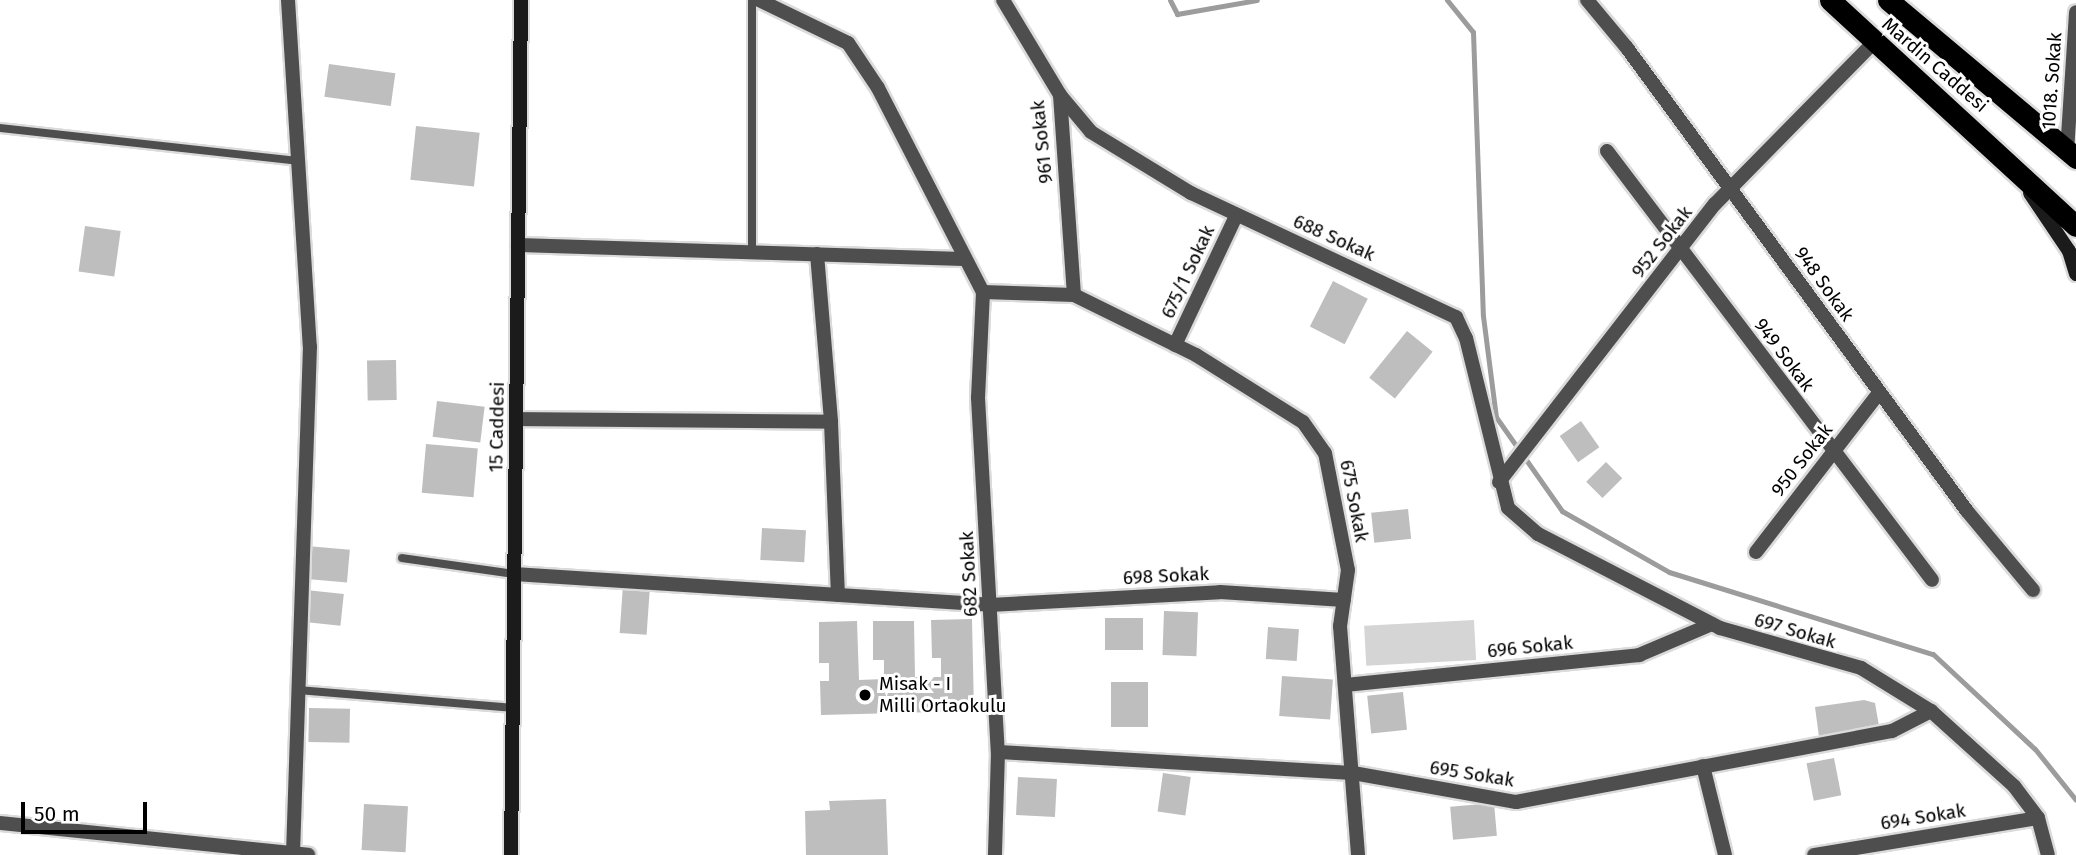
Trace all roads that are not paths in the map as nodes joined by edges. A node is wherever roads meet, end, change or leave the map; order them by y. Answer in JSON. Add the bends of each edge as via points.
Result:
{"nodes":[{"id":1,"x":288,"y":0,"type":"edge"},
{"id":2,"x":521,"y":0,"type":"edge"},
{"id":3,"x":752,"y":0,"type":"edge"},
{"id":4,"x":759,"y":0,"type":"edge"},
{"id":5,"x":1003,"y":0,"type":"edge"},
{"id":6,"x":1587,"y":0,"type":"edge"},
{"id":7,"x":1830,"y":0,"type":"edge"},
{"id":8,"x":1888,"y":0,"type":"edge"},
{"id":9,"x":2076,"y":12,"type":"edge"},
{"id":10,"x":1874,"y":42,"type":"junction"},
{"id":11,"x":1060,"y":95,"type":"junction"},
{"id":12,"x":0,"y":128,"type":"edge"},
{"id":13,"x":1607,"y":151,"type":"dead end"},
{"id":14,"x":2072,"y":155,"type":"edge"},
{"id":15,"x":298,"y":161,"type":"junction"},
{"id":16,"x":2010,"y":162,"type":"junction"},
{"id":17,"x":1731,"y":189,"type":"junction"},
{"id":18,"x":1236,"y":216,"type":"junction"},
{"id":19,"x":2076,"y":226,"type":"edge"},
{"id":20,"x":518,"y":245,"type":"junction"},
{"id":21,"x":1681,"y":249,"type":"junction"},
{"id":22,"x":751,"y":252,"type":"junction"},
{"id":23,"x":817,"y":254,"type":"junction"},
{"id":24,"x":964,"y":259,"type":"junction"},
{"id":25,"x":2076,"y":274,"type":"edge"},
{"id":26,"x":983,"y":292,"type":"junction"},
{"id":27,"x":1074,"y":295,"type":"junction"},
{"id":28,"x":1175,"y":345,"type":"junction"},
{"id":29,"x":1879,"y":393,"type":"junction"},
{"id":30,"x":516,"y":419,"type":"junction"},
{"id":31,"x":831,"y":422,"type":"junction"},
{"id":32,"x":1833,"y":450,"type":"junction"},
{"id":33,"x":1499,"y":482,"type":"junction"},
{"id":34,"x":1756,"y":552,"type":"dead end"},
{"id":35,"x":402,"y":558,"type":"dead end"},
{"id":36,"x":514,"y":574,"type":"junction"},
{"id":37,"x":1932,"y":580,"type":"dead end"},
{"id":38,"x":2033,"y":590,"type":"dead end"},
{"id":39,"x":838,"y":595,"type":"junction"},
{"id":40,"x":1344,"y":600,"type":"junction"},
{"id":41,"x":990,"y":605,"type":"junction"},
{"id":42,"x":1712,"y":624,"type":"junction"},
{"id":43,"x":1345,"y":685,"type":"junction"},
{"id":44,"x":299,"y":690,"type":"junction"},
{"id":45,"x":513,"y":708,"type":"junction"},
{"id":46,"x":1931,"y":711,"type":"junction"},
{"id":47,"x":998,"y":752,"type":"junction"},
{"id":48,"x":1703,"y":766,"type":"junction"},
{"id":49,"x":1353,"y":773,"type":"junction"},
{"id":50,"x":2038,"y":818,"type":"junction"},
{"id":51,"x":0,"y":823,"type":"edge"},
{"id":52,"x":293,"y":853,"type":"edge"},
{"id":53,"x":309,"y":855,"type":"edge"},
{"id":54,"x":511,"y":855,"type":"edge"},
{"id":55,"x":995,"y":855,"type":"edge"},
{"id":56,"x":1358,"y":855,"type":"edge"},
{"id":57,"x":1725,"y":855,"type":"edge"},
{"id":58,"x":1814,"y":855,"type":"edge"},
{"id":59,"x":2048,"y":855,"type":"edge"}],
"edges":[{"from":1,"to":15,"type":"street"},
{"from":2,"to":20,"type":"street","name":"15 Caddesi"},
{"from":3,"to":22,"type":"lane"},
{"from":4,"to":24,"type":"street","via":[[848,43],[878,88]]},
{"from":5,"to":11,"type":"street","name":"961 Sokak"},
{"from":6,"to":17,"type":"street","name":"948 Sokak"},
{"from":7,"to":10,"type":"highway","name":"Mardin Caddesi"},
{"from":8,"to":14,"type":"highway","name":"Mardin Caddesi"},
{"from":9,"to":14,"type":"street","name":"1018. Sokak"},
{"from":10,"to":16,"type":"highway","name":"Mardin Caddesi"},
{"from":10,"to":17,"type":"street","name":"952 Sokak","via":[[1779,134]]},
{"from":11,"to":18,"type":"street","name":"688 Sokak","via":[[1091,132]]},
{"from":11,"to":27,"type":"street","name":"961 Sokak"},
{"from":12,"to":15,"type":"lane"},
{"from":13,"to":21,"type":"street","name":"949 Sokak"},
{"from":15,"to":44,"type":"street","via":[[310,346]]},
{"from":16,"to":19,"type":"highway","name":"Mardin Caddesi"},
{"from":16,"to":25,"type":"street","name":"Mardin Caddesi","via":[[2069,251]]},
{"from":17,"to":21,"type":"street","name":"952 Sokak"},
{"from":17,"to":29,"type":"street","name":"948 Sokak"},
{"from":18,"to":28,"type":"street","name":"675/1 Sokak"},
{"from":18,"to":33,"type":"street","name":"688 Sokak","via":[[1456,317],[1466,338]]},
{"from":20,"to":22,"type":"street"},
{"from":20,"to":30,"type":"street","name":"15 Caddesi"},
{"from":21,"to":32,"type":"street","name":"949 Sokak"},
{"from":21,"to":33,"type":"street","name":"952 Sokak"},
{"from":22,"to":23,"type":"street"},
{"from":23,"to":24,"type":"street"},
{"from":23,"to":31,"type":"street"},
{"from":24,"to":26,"type":"street"},
{"from":26,"to":27,"type":"street"},
{"from":26,"to":41,"type":"street","name":"682 Sokak","via":[[978,398]]},
{"from":27,"to":28,"type":"street","name":"675 Sokak"},
{"from":28,"to":40,"type":"street","name":"675 Sokak","via":[[1303,422],[1325,453],[1348,570]]},
{"from":29,"to":32,"type":"street","name":"950 Sokak"},
{"from":29,"to":38,"type":"street","name":"948 Sokak"},
{"from":30,"to":31,"type":"street"},
{"from":30,"to":36,"type":"street","name":"15 Caddesi"},
{"from":31,"to":39,"type":"street"},
{"from":32,"to":34,"type":"street","name":"950 Sokak"},
{"from":32,"to":37,"type":"street","name":"949 Sokak"},
{"from":33,"to":42,"type":"street","name":"697 Sokak","via":[[1508,508],[1538,534]]},
{"from":35,"to":36,"type":"lane"},
{"from":36,"to":39,"type":"street","name":"698 Sokak"},
{"from":36,"to":45,"type":"street","name":"15 Caddesi"},
{"from":39,"to":41,"type":"street","name":"698 Sokak"},
{"from":40,"to":41,"type":"street","name":"698 Sokak","via":[[1220,592]]},
{"from":40,"to":43,"type":"street","name":"675 Sokak","via":[[1340,626]]},
{"from":41,"to":47,"type":"street","name":"682 Sokak"},
{"from":42,"to":43,"type":"street","name":"696 Sokak","via":[[1639,655]]},
{"from":42,"to":46,"type":"street","name":"697 Sokak","via":[[1765,644],[1861,668]]},
{"from":43,"to":49,"type":"street","name":"675 Sokak"},
{"from":44,"to":45,"type":"lane"},
{"from":44,"to":52,"type":"street"},
{"from":45,"to":54,"type":"street","name":"15 Caddesi"},
{"from":46,"to":48,"type":"street","name":"695 Sokak","via":[[1892,731]]},
{"from":46,"to":50,"type":"street","name":"697 Sokak","via":[[2014,786]]},
{"from":47,"to":49,"type":"street","name":"695 Sokak"},
{"from":47,"to":55,"type":"street","name":"682 Sokak"},
{"from":48,"to":49,"type":"street","name":"695 Sokak","via":[[1516,802]]},
{"from":48,"to":57,"type":"street"},
{"from":49,"to":56,"type":"street","name":"675 Sokak"},
{"from":50,"to":58,"type":"street","name":"694 Sokak"},
{"from":50,"to":59,"type":"street","name":"697 Sokak"},
{"from":51,"to":52,"type":"street"},
{"from":52,"to":53,"type":"street"}]}
